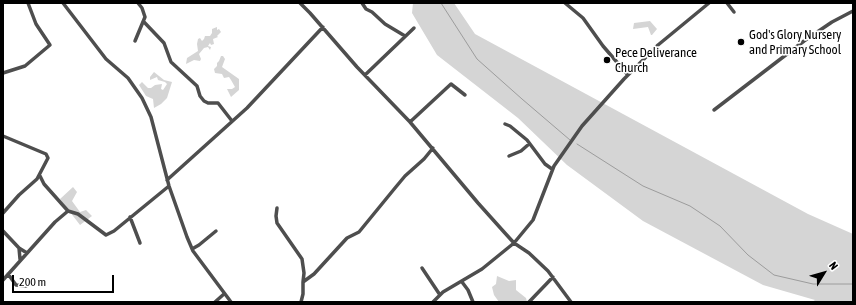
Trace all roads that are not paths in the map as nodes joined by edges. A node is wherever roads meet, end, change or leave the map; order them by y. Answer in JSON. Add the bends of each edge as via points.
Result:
{"nodes":[{"id":1,"x":28,"y":3,"type":"edge"},
{"id":2,"x":63,"y":3,"type":"edge"},
{"id":3,"x":138,"y":3,"type":"edge"},
{"id":4,"x":300,"y":3,"type":"edge"},
{"id":5,"x":362,"y":3,"type":"edge"},
{"id":6,"x":565,"y":3,"type":"edge"},
{"id":7,"x":709,"y":3,"type":"edge"},
{"id":8,"x":727,"y":3,"type":"edge"},
{"id":9,"x":853,"y":11,"type":"edge"},
{"id":10,"x":734,"y":12,"type":"dead end"},
{"id":11,"x":144,"y":22,"type":"junction"},
{"id":12,"x":323,"y":27,"type":"junction"},
{"id":13,"x":414,"y":28,"type":"dead end"},
{"id":14,"x":405,"y":36,"type":"junction"},
{"id":15,"x":136,"y":41,"type":"dead end"},
{"id":16,"x":3,"y":73,"type":"edge"},
{"id":17,"x":365,"y":75,"type":"junction"},
{"id":18,"x":628,"y":75,"type":"junction"},
{"id":19,"x":465,"y":95,"type":"dead end"},
{"id":20,"x":714,"y":110,"type":"dead end"},
{"id":21,"x":232,"y":121,"type":"junction"},
{"id":22,"x":410,"y":122,"type":"junction"},
{"id":23,"x":504,"y":124,"type":"dead end"},
{"id":24,"x":3,"y":136,"type":"edge"},
{"id":25,"x":530,"y":144,"type":"junction"},
{"id":26,"x":433,"y":148,"type":"junction"},
{"id":27,"x":509,"y":156,"type":"dead end"},
{"id":28,"x":552,"y":169,"type":"junction"},
{"id":29,"x":40,"y":176,"type":"junction"},
{"id":30,"x":167,"y":180,"type":"junction"},
{"id":31,"x":168,"y":186,"type":"junction"},
{"id":32,"x":277,"y":208,"type":"dead end"},
{"id":33,"x":68,"y":211,"type":"junction"},
{"id":34,"x":3,"y":213,"type":"edge"},
{"id":35,"x":130,"y":217,"type":"junction"},
{"id":36,"x":3,"y":231,"type":"edge"},
{"id":37,"x":216,"y":231,"type":"dead end"},
{"id":38,"x":140,"y":243,"type":"dead end"},
{"id":39,"x":514,"y":243,"type":"junction"},
{"id":40,"x":19,"y":248,"type":"junction"},
{"id":41,"x":192,"y":249,"type":"junction"},
{"id":42,"x":27,"y":253,"type":"junction"},
{"id":43,"x":20,"y":260,"type":"junction"},
{"id":44,"x":422,"y":268,"type":"dead end"},
{"id":45,"x":8,"y":274,"type":"junction"},
{"id":46,"x":553,"y":277,"type":"junction"},
{"id":47,"x":3,"y":280,"type":"edge"},
{"id":48,"x":303,"y":282,"type":"junction"},
{"id":49,"x":462,"y":282,"type":"junction"},
{"id":50,"x":26,"y":286,"type":"dead end"},
{"id":51,"x":224,"y":294,"type":"junction"},
{"id":52,"x":440,"y":295,"type":"junction"},
{"id":53,"x":568,"y":300,"type":"edge"},
{"id":54,"x":303,"y":301,"type":"edge"},
{"id":55,"x":215,"y":302,"type":"edge"},
{"id":56,"x":231,"y":302,"type":"edge"},
{"id":57,"x":433,"y":302,"type":"edge"},
{"id":58,"x":473,"y":302,"type":"edge"},
{"id":59,"x":529,"y":302,"type":"edge"},
{"id":60,"x":571,"y":302,"type":"edge"}],
"edges":[{"from":1,"to":16,"type":"street","via":[[36,24],[50,45],[25,66]]},
{"from":2,"to":30,"type":"street","via":[[106,59],[128,78],[142,98],[151,117]]},
{"from":3,"to":11,"type":"street","via":[[145,14]]},
{"from":4,"to":12,"type":"street"},
{"from":5,"to":14,"type":"street","via":[[388,26]]},
{"from":6,"to":18,"type":"street","via":[[583,18]]},
{"from":7,"to":18,"type":"street","via":[[658,45]]},
{"from":8,"to":10,"type":"street"},
{"from":9,"to":20,"type":"street","via":[[804,41]]},
{"from":11,"to":15,"type":"street"},
{"from":11,"to":21,"type":"street","via":[[164,43],[174,66],[197,86],[204,101],[218,103]]},
{"from":12,"to":17,"type":"street"},
{"from":12,"to":21,"type":"street"},
{"from":13,"to":14,"type":"street"},
{"from":14,"to":17,"type":"street"},
{"from":17,"to":22,"type":"street"},
{"from":18,"to":28,"type":"street","via":[[574,137]]},
{"from":19,"to":22,"type":"street","via":[[451,84]]},
{"from":21,"to":30,"type":"street"},
{"from":22,"to":26,"type":"street"},
{"from":23,"to":25,"type":"street","via":[[510,126]]},
{"from":24,"to":29,"type":"street","via":[[47,155]]},
{"from":25,"to":27,"type":"street"},
{"from":25,"to":28,"type":"street"},
{"from":26,"to":39,"type":"street"},
{"from":26,"to":48,"type":"street","via":[[400,182],[359,232],[347,238],[314,274]]},
{"from":28,"to":39,"type":"street","via":[[537,213]]},
{"from":29,"to":33,"type":"street"},
{"from":29,"to":34,"type":"street"},
{"from":30,"to":31,"type":"street"},
{"from":31,"to":35,"type":"street"},
{"from":31,"to":41,"type":"street"},
{"from":32,"to":48,"type":"street","via":[[277,223],[302,259]]},
{"from":33,"to":35,"type":"street","via":[[78,214],[106,235]]},
{"from":33,"to":42,"type":"street"},
{"from":35,"to":38,"type":"street"},
{"from":36,"to":40,"type":"street"},
{"from":37,"to":41,"type":"street"},
{"from":39,"to":46,"type":"street","via":[[530,254]]},
{"from":39,"to":49,"type":"street"},
{"from":40,"to":42,"type":"street"},
{"from":40,"to":43,"type":"street"},
{"from":41,"to":51,"type":"street"},
{"from":42,"to":43,"type":"street"},
{"from":43,"to":45,"type":"street"},
{"from":44,"to":52,"type":"street"},
{"from":45,"to":47,"type":"street"},
{"from":45,"to":50,"type":"street","via":[[16,285]]},
{"from":46,"to":53,"type":"street"},
{"from":46,"to":59,"type":"street"},
{"from":48,"to":54,"type":"street"},
{"from":49,"to":52,"type":"street"},
{"from":49,"to":58,"type":"street"},
{"from":51,"to":55,"type":"street"},
{"from":51,"to":56,"type":"street"},
{"from":52,"to":57,"type":"street"},
{"from":53,"to":60,"type":"street"}]}
